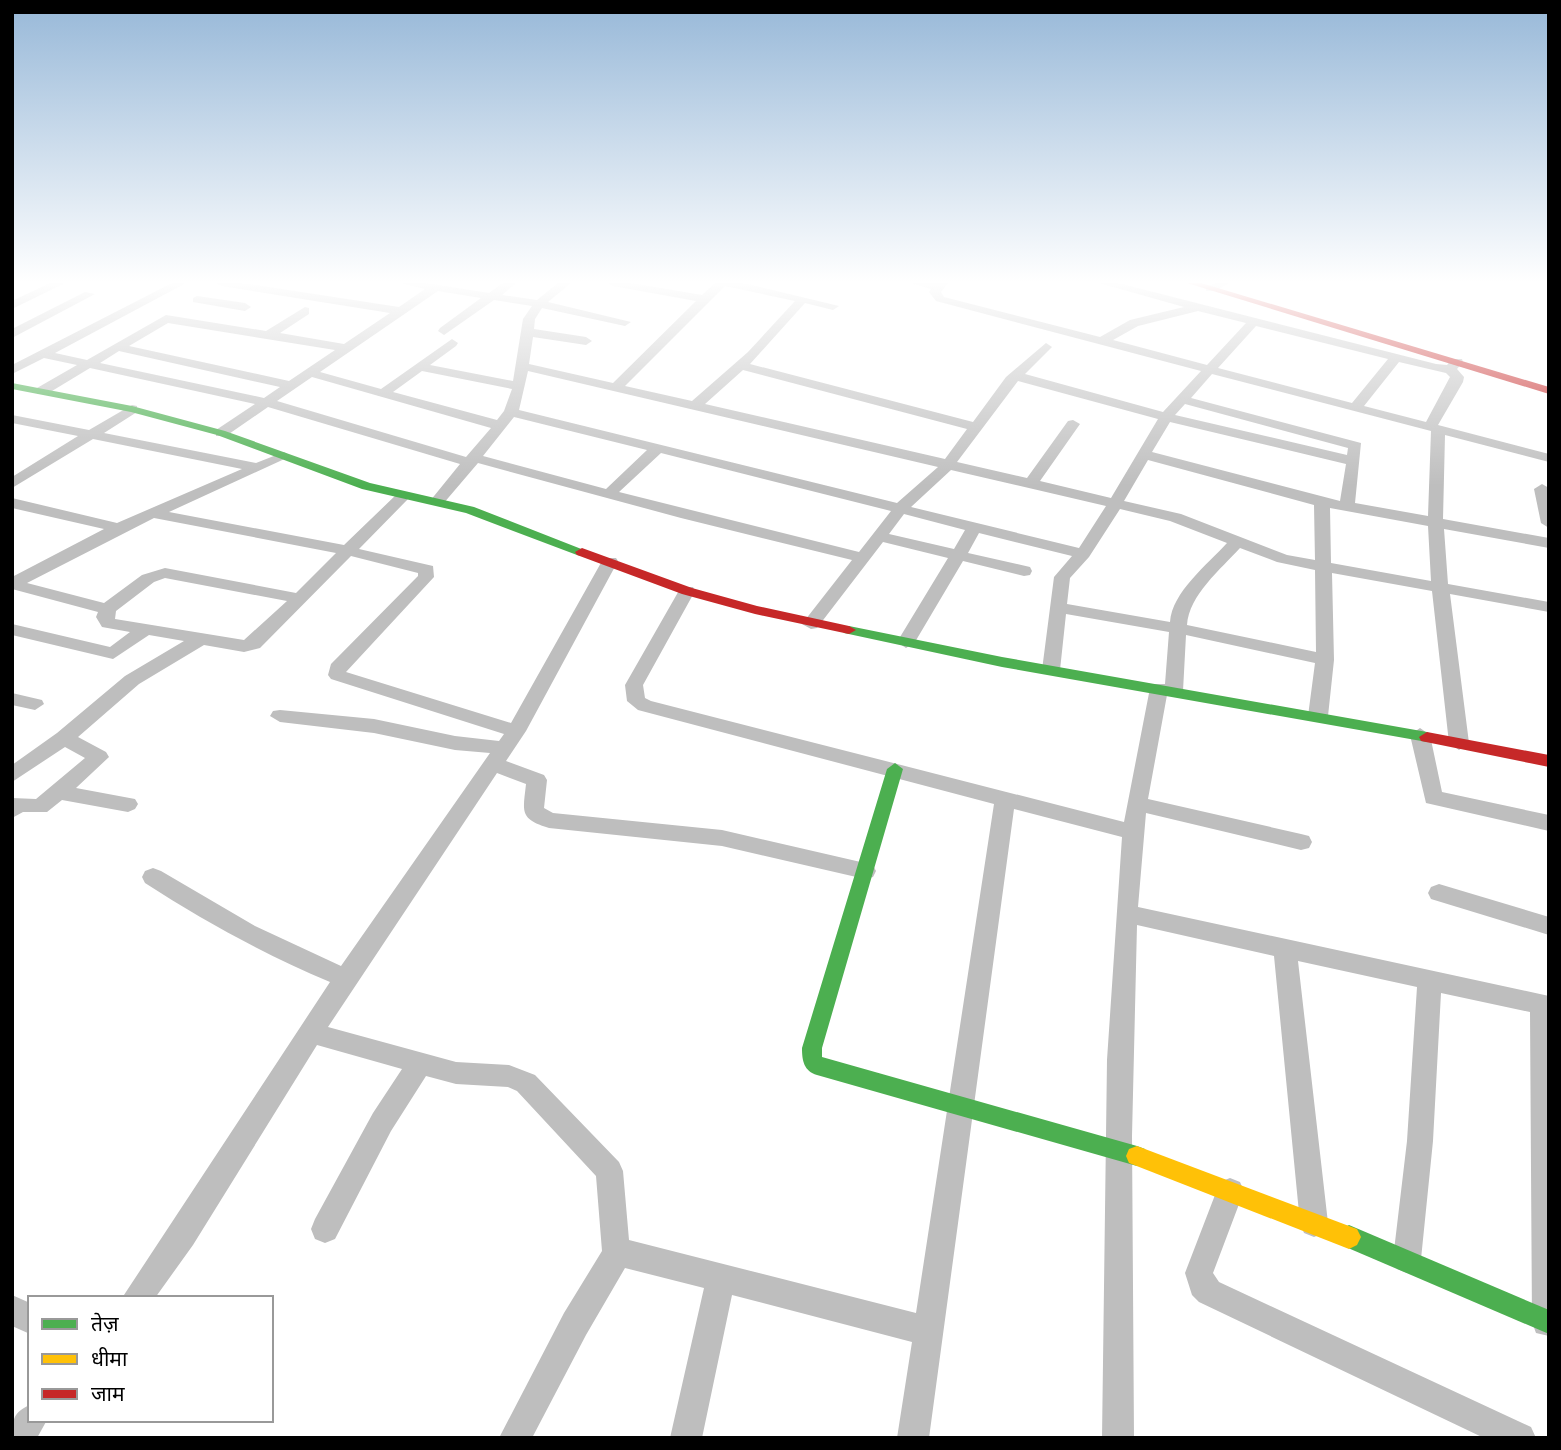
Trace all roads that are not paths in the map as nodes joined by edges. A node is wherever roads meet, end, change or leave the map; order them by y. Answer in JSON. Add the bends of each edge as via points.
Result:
{"nodes":[{"id":1,"x":48,"y":351,"type":"edge"},
{"id":2,"x":110,"y":351,"type":"edge"},
{"id":3,"x":133,"y":351,"type":"edge"},
{"id":4,"x":343,"y":351,"type":"edge"},
{"id":5,"x":435,"y":351,"type":"edge"},
{"id":6,"x":524,"y":351,"type":"edge"},
{"id":7,"x":652,"y":351,"type":"edge"},
{"id":8,"x":754,"y":351,"type":"edge"},
{"id":9,"x":1042,"y":351,"type":"edge"},
{"id":10,"x":1141,"y":351,"type":"edge"},
{"id":11,"x":1226,"y":351,"type":"edge"},
{"id":12,"x":1363,"y":351,"type":"edge"},
{"id":13,"x":1408,"y":351,"type":"edge"},
{"id":14,"x":42,"y":354,"type":"junction"},
{"id":15,"x":1395,"y":359,"type":"junction"},
{"id":16,"x":89,"y":364,"type":"junction"},
{"id":17,"x":740,"y":365,"type":"junction"},
{"id":18,"x":522,"y":366,"type":"junction"},
{"id":19,"x":1453,"y":366,"type":"junction"},
{"id":20,"x":420,"y":367,"type":"junction"},
{"id":21,"x":12,"y":370,"type":"edge"},
{"id":22,"x":1208,"y":370,"type":"junction"},
{"id":23,"x":310,"y":373,"type":"junction"},
{"id":24,"x":1016,"y":376,"type":"junction"},
{"id":25,"x":12,"y":386,"type":"edge"},
{"id":26,"x":292,"y":386,"type":"junction"},
{"id":27,"x":519,"y":386,"type":"junction"},
{"id":28,"x":615,"y":388,"type":"junction"},
{"id":29,"x":42,"y":391,"type":"junction"},
{"id":30,"x":1549,"y":391,"type":"edge"},
{"id":31,"x":382,"y":394,"type":"junction"},
{"id":32,"x":1181,"y":399,"type":"junction"},
{"id":33,"x":268,"y":403,"type":"junction"},
{"id":34,"x":694,"y":407,"type":"junction"},
{"id":35,"x":1355,"y":408,"type":"junction"},
{"id":36,"x":132,"y":409,"type":"junction"},
{"id":37,"x":511,"y":412,"type":"junction"},
{"id":38,"x":1166,"y":417,"type":"junction"},
{"id":39,"x":12,"y":419,"type":"edge"},
{"id":40,"x":1073,"y":424,"type":"dead end"},
{"id":41,"x":501,"y":426,"type":"junction"},
{"id":42,"x":975,"y":427,"type":"junction"},
{"id":43,"x":1434,"y":428,"type":"junction"},
{"id":44,"x":94,"y":433,"type":"junction"},
{"id":45,"x":221,"y":433,"type":"junction"},
{"id":46,"x":656,"y":450,"type":"junction"},
{"id":47,"x":1142,"y":454,"type":"junction"},
{"id":48,"x":284,"y":456,"type":"junction"},
{"id":49,"x":1549,"y":457,"type":"edge"},
{"id":50,"x":473,"y":461,"type":"junction"},
{"id":51,"x":1353,"y":461,"type":"junction"},
{"id":52,"x":948,"y":465,"type":"junction"},
{"id":53,"x":255,"y":467,"type":"junction"},
{"id":54,"x":1031,"y":483,"type":"junction"},
{"id":55,"x":12,"y":484,"type":"edge"},
{"id":56,"x":1542,"y":489,"type":"dead end"},
{"id":57,"x":609,"y":494,"type":"junction"},
{"id":58,"x":404,"y":496,"type":"junction"},
{"id":59,"x":438,"y":500,"type":"junction"},
{"id":60,"x":1322,"y":502,"type":"junction"},
{"id":61,"x":12,"y":503,"type":"edge"},
{"id":62,"x":1113,"y":503,"type":"junction"},
{"id":63,"x":902,"y":508,"type":"junction"},
{"id":64,"x":1347,"y":508,"type":"junction"},
{"id":65,"x":150,"y":513,"type":"junction"},
{"id":66,"x":1437,"y":522,"type":"junction"},
{"id":67,"x":1549,"y":523,"type":"edge"},
{"id":68,"x":976,"y":525,"type":"junction"},
{"id":69,"x":119,"y":528,"type":"junction"},
{"id":70,"x":879,"y":536,"type":"junction"},
{"id":71,"x":1237,"y":541,"type":"junction"},
{"id":72,"x":1549,"y":543,"type":"edge"},
{"id":73,"x":349,"y":551,"type":"junction"},
{"id":74,"x":1083,"y":554,"type":"junction"},
{"id":75,"x":961,"y":555,"type":"junction"},
{"id":76,"x":860,"y":557,"type":"junction"},
{"id":77,"x":610,"y":561,"type":"junction"},
{"id":78,"x":1325,"y":568,"type":"junction"},
{"id":79,"x":1024,"y":571,"type":"dead end"},
{"id":80,"x":12,"y":584,"type":"edge"},
{"id":81,"x":1442,"y":588,"type":"junction"},
{"id":82,"x":687,"y":591,"type":"junction"},
{"id":83,"x":301,"y":599,"type":"junction"},
{"id":84,"x":1549,"y":607,"type":"edge"},
{"id":85,"x":108,"y":608,"type":"junction"},
{"id":86,"x":1059,"y":608,"type":"junction"},
{"id":87,"x":811,"y":624,"type":"junction"},
{"id":88,"x":12,"y":629,"type":"edge"},
{"id":89,"x":1179,"y":629,"type":"junction"},
{"id":90,"x":144,"y":631,"type":"junction"},
{"id":91,"x":199,"y":640,"type":"junction"},
{"id":92,"x":906,"y":642,"type":"junction"},
{"id":93,"x":1325,"y":660,"type":"junction"},
{"id":94,"x":1051,"y":670,"type":"junction"},
{"id":95,"x":1167,"y":690,"type":"junction"},
{"id":96,"x":12,"y":699,"type":"edge"},
{"id":97,"x":35,"y":704,"type":"dead end"},
{"id":98,"x":280,"y":716,"type":"dead end"},
{"id":99,"x":1318,"y":716,"type":"junction"},
{"id":100,"x":1420,"y":735,"type":"junction"},
{"id":101,"x":64,"y":738,"type":"junction"},
{"id":102,"x":1459,"y":743,"type":"junction"},
{"id":103,"x":504,"y":748,"type":"junction"},
{"id":104,"x":1549,"y":761,"type":"edge"},
{"id":105,"x":895,"y":769,"type":"junction"},
{"id":106,"x":12,"y":775,"type":"edge"},
{"id":107,"x":58,"y":792,"type":"junction"},
{"id":108,"x":1005,"y":798,"type":"junction"},
{"id":109,"x":14,"y":804,"type":"edge"},
{"id":110,"x":128,"y":804,"type":"dead end"},
{"id":111,"x":1138,"y":804,"type":"junction"},
{"id":112,"x":1549,"y":823,"type":"edge"},
{"id":113,"x":1133,"y":832,"type":"junction"},
{"id":114,"x":1301,"y":842,"type":"dead end"},
{"id":115,"x":864,"y":871,"type":"junction"},
{"id":116,"x":153,"y":877,"type":"dead end"},
{"id":117,"x":1439,"y":893,"type":"dead end"},
{"id":118,"x":1127,"y":914,"type":"junction"},
{"id":119,"x":1549,"y":926,"type":"edge"},
{"id":120,"x":1285,"y":950,"type":"junction"},
{"id":121,"x":346,"y":978,"type":"junction"},
{"id":122,"x":1430,"y":978,"type":"junction"},
{"id":123,"x":1546,"y":1005,"type":"edge"},
{"id":124,"x":311,"y":1033,"type":"junction"},
{"id":125,"x":420,"y":1063,"type":"junction"},
{"id":126,"x":962,"y":1105,"type":"junction"},
{"id":127,"x":1119,"y":1149,"type":"junction"},
{"id":128,"x":1230,"y":1191,"type":"junction"},
{"id":129,"x":1314,"y":1223,"type":"junction"},
{"id":130,"x":325,"y":1229,"type":"dead end"},
{"id":131,"x":616,"y":1251,"type":"junction"},
{"id":132,"x":1407,"y":1259,"type":"junction"},
{"id":133,"x":721,"y":1278,"type":"junction"},
{"id":134,"x":138,"y":1296,"type":"edge"},
{"id":135,"x":12,"y":1310,"type":"edge"},
{"id":136,"x":28,"y":1318,"type":"edge"},
{"id":137,"x":1548,"y":1322,"type":"edge"},
{"id":138,"x":929,"y":1331,"type":"junction"},
{"id":139,"x":30,"y":1422,"type":"edge"},
{"id":140,"x":18,"y":1438,"type":"edge"},
{"id":141,"x":515,"y":1438,"type":"edge"},
{"id":142,"x":686,"y":1438,"type":"edge"},
{"id":143,"x":913,"y":1438,"type":"edge"},
{"id":144,"x":1118,"y":1438,"type":"edge"},
{"id":145,"x":1520,"y":1438,"type":"edge"}],
"edges":[{"from":1,"to":14,"type":"street"},
{"from":2,"to":16,"type":"street"},
{"from":3,"to":26,"type":"street"},
{"from":4,"to":23,"type":"street"},
{"from":5,"to":20,"type":"street"},
{"from":6,"to":18,"type":"street"},
{"from":7,"to":28,"type":"street"},
{"from":8,"to":17,"type":"street"},
{"from":9,"to":24,"type":"street"},
{"from":10,"to":22,"type":"street"},
{"from":11,"to":22,"type":"street"},
{"from":12,"to":15,"type":"street"},
{"from":13,"to":19,"type":"street"},
{"from":14,"to":16,"type":"street"},
{"from":14,"to":21,"type":"street"},
{"from":15,"to":19,"type":"street"},
{"from":15,"to":35,"type":"street"},
{"from":16,"to":29,"type":"street"},
{"from":16,"to":33,"type":"street"},
{"from":17,"to":34,"type":"street"},
{"from":17,"to":42,"type":"street"},
{"from":18,"to":27,"type":"street"},
{"from":18,"to":28,"type":"street"},
{"from":19,"to":30,"type":"street"},
{"from":19,"to":43,"type":"street","via":[[1456,382]]},
{"from":20,"to":27,"type":"street"},
{"from":20,"to":31,"type":"street"},
{"from":22,"to":32,"type":"street"},
{"from":22,"to":35,"type":"street"},
{"from":23,"to":26,"type":"street"},
{"from":23,"to":31,"type":"street"},
{"from":24,"to":38,"type":"street"},
{"from":24,"to":42,"type":"street"},
{"from":25,"to":29,"type":"street"},
{"from":26,"to":33,"type":"street"},
{"from":27,"to":37,"type":"street"},
{"from":28,"to":34,"type":"street"},
{"from":29,"to":36,"type":"street"},
{"from":31,"to":41,"type":"street"},
{"from":32,"to":38,"type":"street"},
{"from":32,"to":51,"type":"street","via":[[1352,443],[1357,447]]},
{"from":33,"to":45,"type":"street"},
{"from":33,"to":50,"type":"street"},
{"from":34,"to":52,"type":"street"},
{"from":35,"to":43,"type":"street"},
{"from":36,"to":44,"type":"street"},
{"from":36,"to":45,"type":"street"},
{"from":37,"to":41,"type":"street"},
{"from":37,"to":46,"type":"street"},
{"from":38,"to":47,"type":"street"},
{"from":38,"to":51,"type":"street"},
{"from":39,"to":44,"type":"street"},
{"from":40,"to":54,"type":"street"},
{"from":41,"to":50,"type":"street"},
{"from":42,"to":52,"type":"street"},
{"from":43,"to":49,"type":"street"},
{"from":43,"to":66,"type":"street"},
{"from":44,"to":53,"type":"street"},
{"from":44,"to":55,"type":"street"},
{"from":45,"to":48,"type":"street"},
{"from":46,"to":57,"type":"street"},
{"from":46,"to":63,"type":"street"},
{"from":47,"to":60,"type":"street"},
{"from":47,"to":62,"type":"street"},
{"from":48,"to":53,"type":"street"},
{"from":48,"to":58,"type":"street"},
{"from":50,"to":57,"type":"street"},
{"from":50,"to":59,"type":"street"},
{"from":51,"to":64,"type":"street"},
{"from":52,"to":54,"type":"street"},
{"from":52,"to":63,"type":"street"},
{"from":53,"to":65,"type":"street"},
{"from":54,"to":62,"type":"street"},
{"from":56,"to":67,"type":"street"},
{"from":57,"to":76,"type":"street"},
{"from":58,"to":59,"type":"street"},
{"from":58,"to":73,"type":"street"},
{"from":59,"to":77,"type":"street"},
{"from":60,"to":64,"type":"street"},
{"from":60,"to":78,"type":"street"},
{"from":61,"to":69,"type":"street"},
{"from":62,"to":71,"type":"street","via":[[1187,521]]},
{"from":62,"to":74,"type":"street"},
{"from":63,"to":68,"type":"street"},
{"from":63,"to":70,"type":"street"},
{"from":64,"to":66,"type":"street"},
{"from":65,"to":69,"type":"street"},
{"from":65,"to":73,"type":"street"},
{"from":66,"to":72,"type":"street"},
{"from":66,"to":81,"type":"street"},
{"from":68,"to":74,"type":"street"},
{"from":68,"to":75,"type":"street"},
{"from":69,"to":80,"type":"street"},
{"from":70,"to":75,"type":"street"},
{"from":70,"to":76,"type":"street"},
{"from":71,"to":78,"type":"street","via":[[1272,556]]},
{"from":71,"to":89,"type":"street","via":[[1185,601]]},
{"from":73,"to":83,"type":"street"},
{"from":73,"to":103,"type":"street","via":[[427,573],[338,668],[337,675]]},
{"from":74,"to":86,"type":"street","via":[[1062,577]]},
{"from":75,"to":79,"type":"street"},
{"from":75,"to":92,"type":"street"},
{"from":76,"to":87,"type":"street"},
{"from":77,"to":82,"type":"street"},
{"from":77,"to":103,"type":"street"},
{"from":78,"to":81,"type":"street"},
{"from":78,"to":93,"type":"street"},
{"from":80,"to":85,"type":"street"},
{"from":81,"to":84,"type":"street"},
{"from":81,"to":102,"type":"street"},
{"from":82,"to":87,"type":"street"},
{"from":82,"to":105,"type":"street","via":[[634,685],[636,701]]},
{"from":83,"to":85,"type":"street","via":[[165,573],[151,576]]},
{"from":83,"to":91,"type":"street","via":[[254,644]]},
{"from":85,"to":90,"type":"street","via":[[108,623]]},
{"from":86,"to":89,"type":"street"},
{"from":86,"to":94,"type":"street"},
{"from":87,"to":92,"type":"street"},
{"from":88,"to":90,"type":"street","via":[[113,653]]},
{"from":89,"to":93,"type":"street"},
{"from":89,"to":95,"type":"street"},
{"from":90,"to":91,"type":"street"},
{"from":91,"to":101,"type":"street","via":[[132,680]]},
{"from":92,"to":94,"type":"street"},
{"from":93,"to":99,"type":"street"},
{"from":94,"to":95,"type":"street"},
{"from":95,"to":99,"type":"street"},
{"from":95,"to":111,"type":"street"},
{"from":96,"to":97,"type":"street"},
{"from":98,"to":103,"type":"street"},
{"from":99,"to":100,"type":"street"},
{"from":100,"to":102,"type":"street"},
{"from":100,"to":112,"type":"street","via":[[1433,798]]},
{"from":101,"to":106,"type":"street"},
{"from":101,"to":107,"type":"street","via":[[99,757]]},
{"from":102,"to":104,"type":"street"},
{"from":103,"to":115,"type":"street","via":[[537,780],[533,812],[549,820],[722,838]]},
{"from":103,"to":121,"type":"street"},
{"from":105,"to":108,"type":"street"},
{"from":105,"to":115,"type":"street"},
{"from":107,"to":109,"type":"street","via":[[40,807]]},
{"from":107,"to":110,"type":"street"},
{"from":108,"to":113,"type":"street"},
{"from":108,"to":126,"type":"street"},
{"from":111,"to":113,"type":"street"},
{"from":111,"to":114,"type":"street"},
{"from":113,"to":118,"type":"street"},
{"from":115,"to":126,"type":"street","via":[[812,1059],[828,1072]]},
{"from":116,"to":121,"type":"street","via":[[204,911]]},
{"from":117,"to":119,"type":"street"},
{"from":118,"to":120,"type":"street"},
{"from":118,"to":127,"type":"street"},
{"from":120,"to":122,"type":"street"},
{"from":120,"to":129,"type":"street"},
{"from":121,"to":124,"type":"street"},
{"from":122,"to":123,"type":"street"},
{"from":122,"to":132,"type":"street"},
{"from":123,"to":137,"type":"street"},
{"from":124,"to":125,"type":"street"},
{"from":124,"to":134,"type":"street","via":[[183,1235]]},
{"from":125,"to":130,"type":"street","via":[[382,1122]]},
{"from":125,"to":131,"type":"street","via":[[456,1073],[509,1076],[534,1089],[609,1171]]},
{"from":126,"to":127,"type":"street"},
{"from":126,"to":138,"type":"street"},
{"from":127,"to":128,"type":"street"},
{"from":127,"to":144,"type":"street"},
{"from":128,"to":129,"type":"street"},
{"from":128,"to":145,"type":"street","via":[[1199,1273],[1209,1292]]},
{"from":129,"to":132,"type":"street"},
{"from":131,"to":133,"type":"street"},
{"from":131,"to":141,"type":"street"},
{"from":132,"to":137,"type":"street"},
{"from":133,"to":138,"type":"street"},
{"from":133,"to":142,"type":"street"},
{"from":135,"to":136,"type":"street"},
{"from":138,"to":143,"type":"street"},
{"from":139,"to":140,"type":"street"}]}
